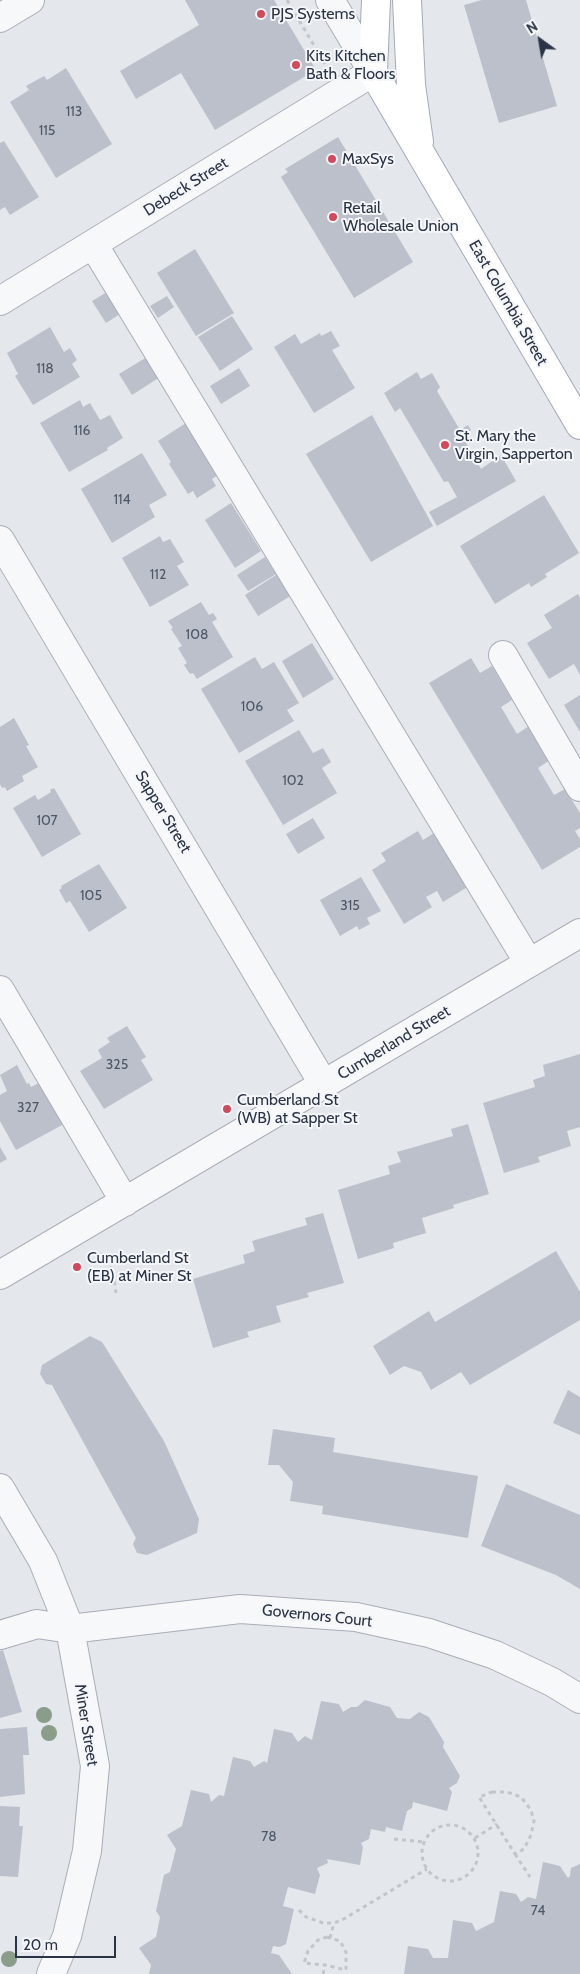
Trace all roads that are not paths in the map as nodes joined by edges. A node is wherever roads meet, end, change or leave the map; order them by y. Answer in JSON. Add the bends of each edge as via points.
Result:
{"nodes":[{"id":1,"x":30,"y":0,"type":"edge"},
{"id":2,"x":330,"y":0,"type":"edge"},
{"id":3,"x":376,"y":0,"type":"edge"},
{"id":4,"x":407,"y":0,"type":"edge"},
{"id":5,"x":0,"y":18,"type":"edge"},
{"id":6,"x":373,"y":72,"type":"junction"},
{"id":7,"x":420,"y":153,"type":"junction"},
{"id":8,"x":93,"y":244,"type":"junction"},
{"id":9,"x":0,"y":301,"type":"edge"},
{"id":10,"x":580,"y":425,"type":"edge"},
{"id":11,"x":0,"y":540,"type":"edge"},
{"id":12,"x":503,"y":654,"type":"dead end"},
{"id":13,"x":580,"y":787,"type":"edge"},
{"id":14,"x":580,"y":933,"type":"edge"},
{"id":15,"x":529,"y":963,"type":"junction"},
{"id":16,"x":0,"y":990,"type":"edge"},
{"id":17,"x":324,"y":1085,"type":"junction"},
{"id":18,"x":125,"y":1202,"type":"junction"},
{"id":19,"x":0,"y":1275,"type":"edge"},
{"id":20,"x":0,"y":1488,"type":"edge"},
{"id":21,"x":70,"y":1629,"type":"junction"},
{"id":22,"x":0,"y":1635,"type":"edge"},
{"id":23,"x":580,"y":1700,"type":"edge"},
{"id":24,"x":51,"y":1974,"type":"edge"}],
"edges":[{"from":1,"to":5,"type":"street"},
{"from":2,"to":6,"type":"street","name":"East Columbia Street"},
{"from":3,"to":6,"type":"main road"},
{"from":4,"to":7,"type":"main road","via":[[411,85]]},
{"from":6,"to":7,"type":"main road","name":"East Columbia Street"},
{"from":6,"to":8,"type":"street","name":"Debeck Street"},
{"from":7,"to":10,"type":"main road","name":"East Columbia Street"},
{"from":8,"to":9,"type":"street","name":"Debeck Street"},
{"from":8,"to":15,"type":"street"},
{"from":11,"to":17,"type":"street","name":"Sapper Street"},
{"from":12,"to":13,"type":"street"},
{"from":14,"to":15,"type":"street","name":"Cumberland Street"},
{"from":15,"to":17,"type":"street","name":"Cumberland Street"},
{"from":16,"to":18,"type":"street"},
{"from":17,"to":18,"type":"street","name":"Cumberland Street"},
{"from":18,"to":19,"type":"street","name":"Cumberland Street"},
{"from":20,"to":21,"type":"street","name":"Miner Street","via":[[43,1561]]},
{"from":21,"to":22,"type":"street","name":"Governors Court","via":[[37,1624]]},
{"from":21,"to":23,"type":"street","name":"Governors Court","via":[[240,1609],[356,1617],[429,1633],[495,1655],[552,1682]]},
{"from":21,"to":24,"type":"street","name":"Miner Street","via":[[95,1766],[87,1851],[67,1936]]}]}
